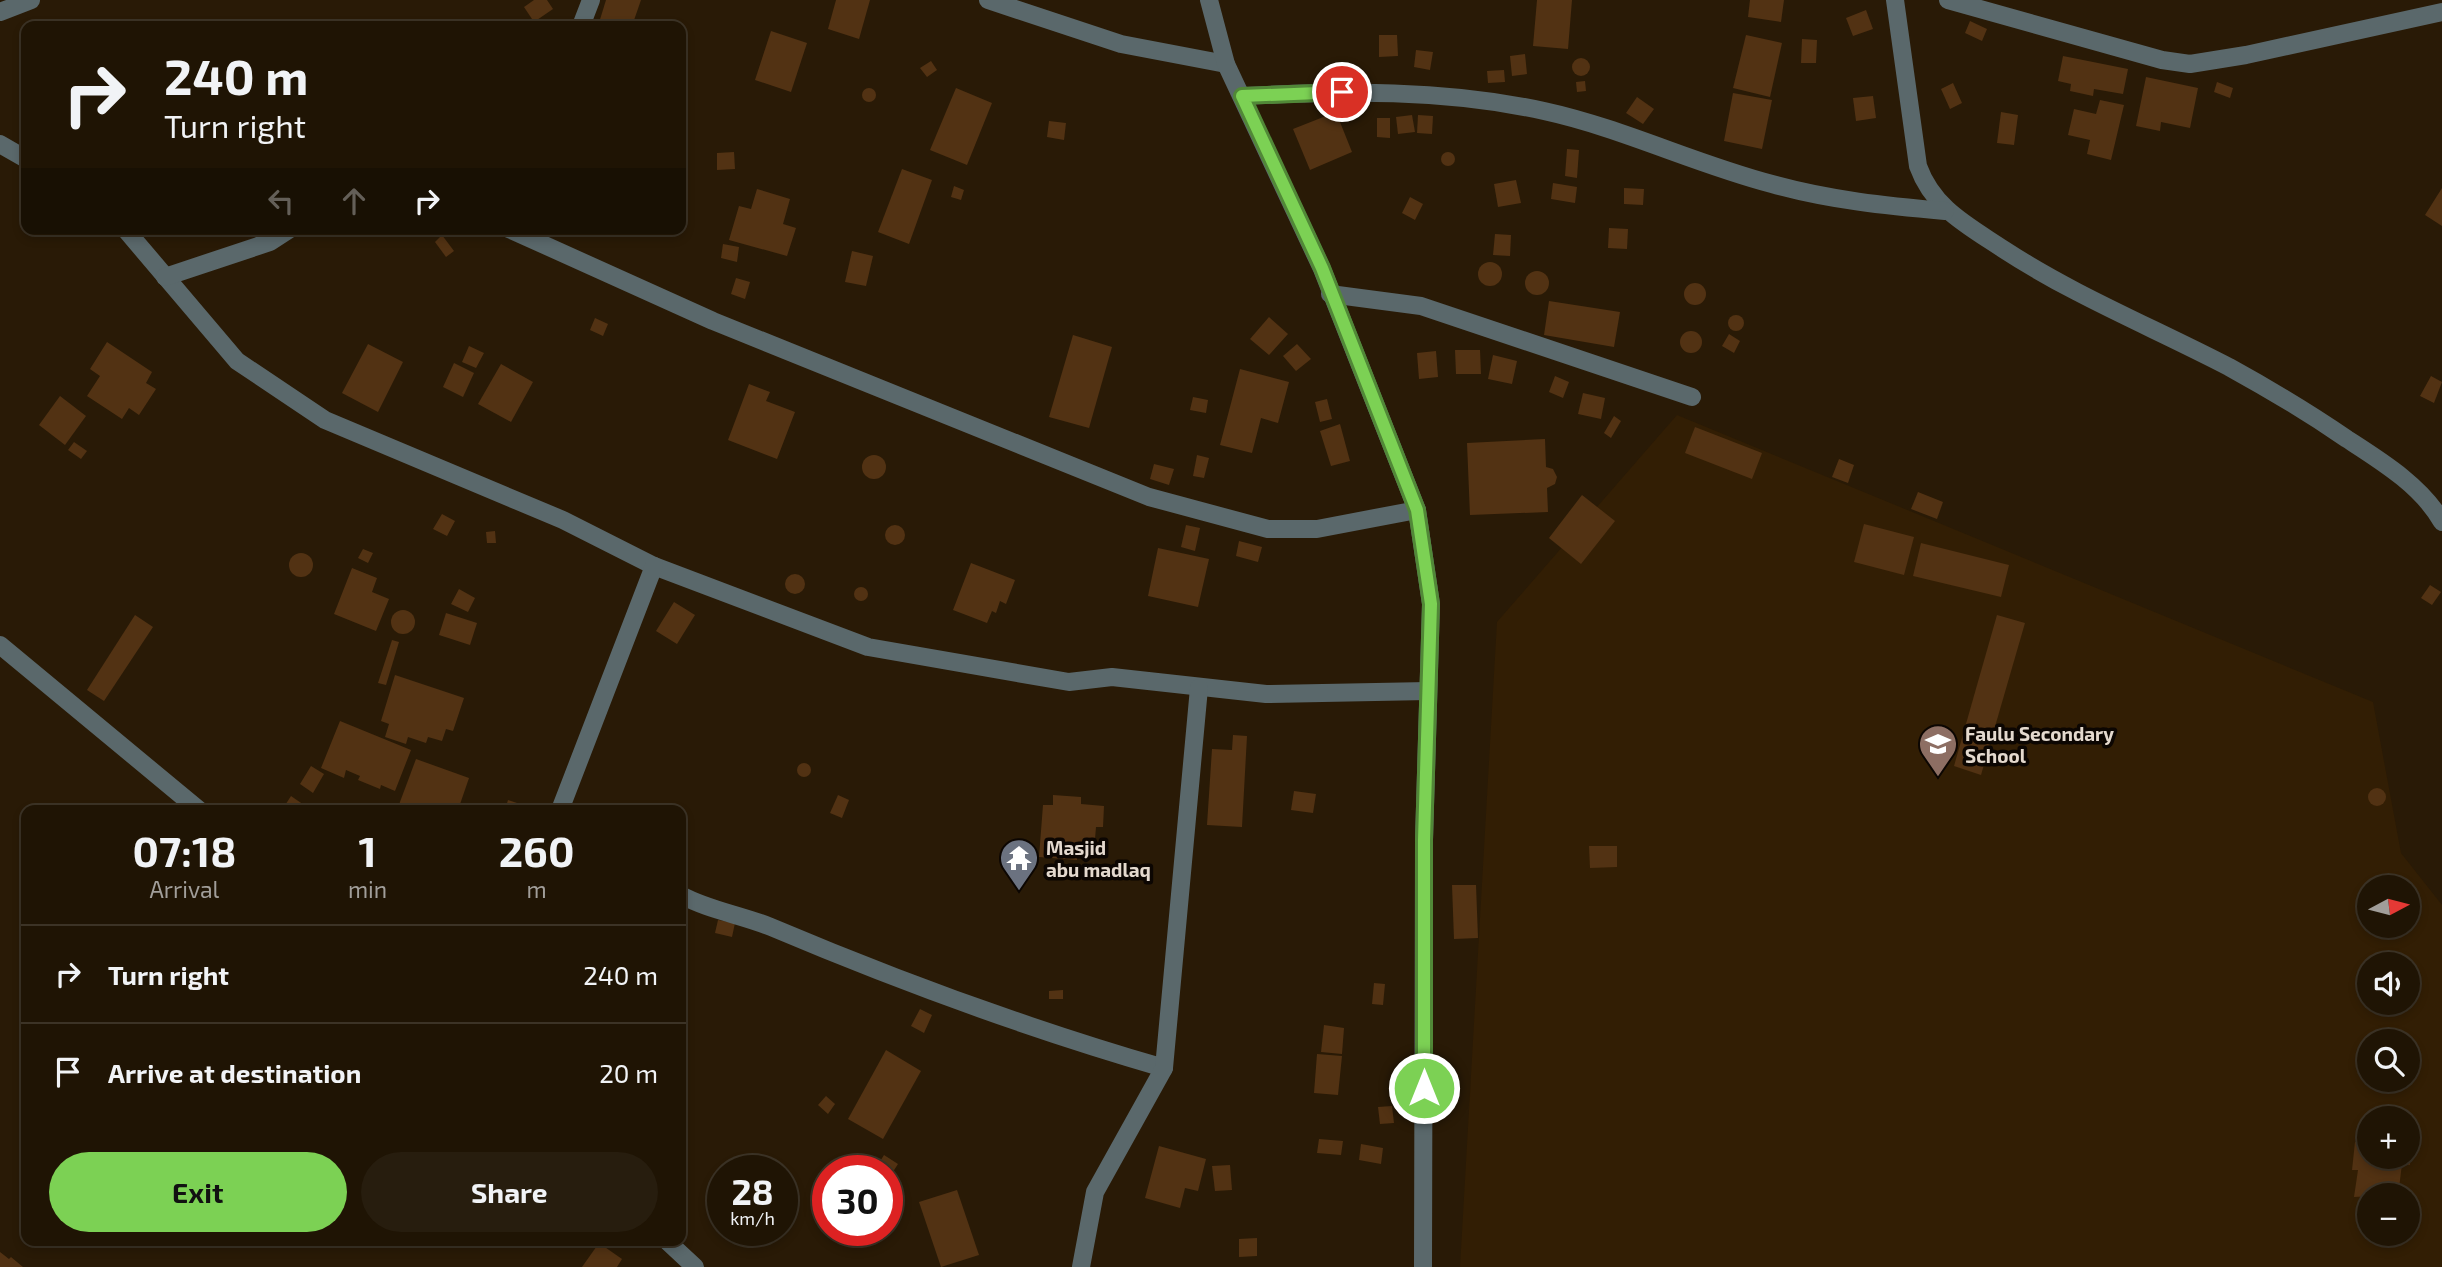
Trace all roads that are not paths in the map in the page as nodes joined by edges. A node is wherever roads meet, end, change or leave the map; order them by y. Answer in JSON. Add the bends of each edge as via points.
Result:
{"nodes":[{"id":1,"x":31,"y":0,"type":"edge"},
{"id":2,"x":591,"y":0,"type":"edge"},
{"id":3,"x":988,"y":0,"type":"edge"},
{"id":4,"x":1209,"y":0,"type":"edge"},
{"id":5,"x":1895,"y":0,"type":"edge"},
{"id":6,"x":1948,"y":0,"type":"edge"},
{"id":7,"x":0,"y":12,"type":"edge"},
{"id":8,"x":2442,"y":12,"type":"edge"},
{"id":9,"x":583,"y":21,"type":"edge"},
{"id":10,"x":1226,"y":64,"type":"junction"},
{"id":11,"x":1242,"y":96,"type":"junction"},
{"id":12,"x":3,"y":152,"type":"edge"},
{"id":13,"x":21,"y":157,"type":"edge"},
{"id":14,"x":1945,"y":211,"type":"junction"},
{"id":15,"x":130,"y":235,"type":"edge"},
{"id":16,"x":281,"y":235,"type":"edge"},
{"id":17,"x":522,"y":235,"type":"edge"},
{"id":18,"x":165,"y":277,"type":"junction"},
{"id":19,"x":1331,"y":294,"type":"junction"},
{"id":20,"x":1692,"y":397,"type":"dead end"},
{"id":21,"x":1417,"y":510,"type":"junction"},
{"id":22,"x":2442,"y":522,"type":"edge"},
{"id":23,"x":654,"y":566,"type":"junction"},
{"id":24,"x":0,"y":645,"type":"edge"},
{"id":25,"x":1199,"y":688,"type":"junction"},
{"id":26,"x":1428,"y":691,"type":"junction"},
{"id":27,"x":193,"y":805,"type":"edge"},
{"id":28,"x":563,"y":805,"type":"edge"},
{"id":29,"x":686,"y":897,"type":"edge"},
{"id":30,"x":1164,"y":1068,"type":"junction"},
{"id":31,"x":672,"y":1246,"type":"edge"},
{"id":32,"x":695,"y":1267,"type":"edge"},
{"id":33,"x":1081,"y":1267,"type":"edge"},
{"id":34,"x":1423,"y":1267,"type":"edge"}],
"edges":[{"from":1,"to":7,"type":"street"},
{"from":2,"to":9,"type":"street"},
{"from":3,"to":10,"type":"street","via":[[1121,44]]},
{"from":4,"to":10,"type":"street"},
{"from":5,"to":14,"type":"street","via":[[1918,166],[1924,184]]},
{"from":6,"to":8,"type":"street","via":[[2190,64]]},
{"from":10,"to":11,"type":"street"},
{"from":11,"to":14,"type":"street","via":[[1342,92],[1463,96],[1546,111],[1772,184],[1858,203]]},
{"from":11,"to":19,"type":"street"},
{"from":12,"to":13,"type":"street"},
{"from":14,"to":22,"type":"street","via":[[2056,283],[2230,368],[2314,417],[2383,463],[2434,508]]},
{"from":15,"to":18,"type":"street"},
{"from":16,"to":18,"type":"street"},
{"from":17,"to":21,"type":"street","via":[[713,321],[1149,497],[1268,529],[1317,529]]},
{"from":18,"to":23,"type":"street","via":[[237,361],[325,420],[563,520]]},
{"from":19,"to":20,"type":"street","via":[[1422,306]]},
{"from":19,"to":21,"type":"street"},
{"from":21,"to":26,"type":"street","via":[[1431,604]]},
{"from":23,"to":25,"type":"street","via":[[868,647],[1069,682],[1112,677]]},
{"from":23,"to":28,"type":"street"},
{"from":24,"to":27,"type":"street"},
{"from":25,"to":26,"type":"street","via":[[1266,694]]},
{"from":25,"to":30,"type":"street"},
{"from":26,"to":34,"type":"street"},
{"from":29,"to":30,"type":"street","via":[[935,995]]},
{"from":30,"to":33,"type":"street","via":[[1095,1192]]},
{"from":31,"to":32,"type":"street"}]}
